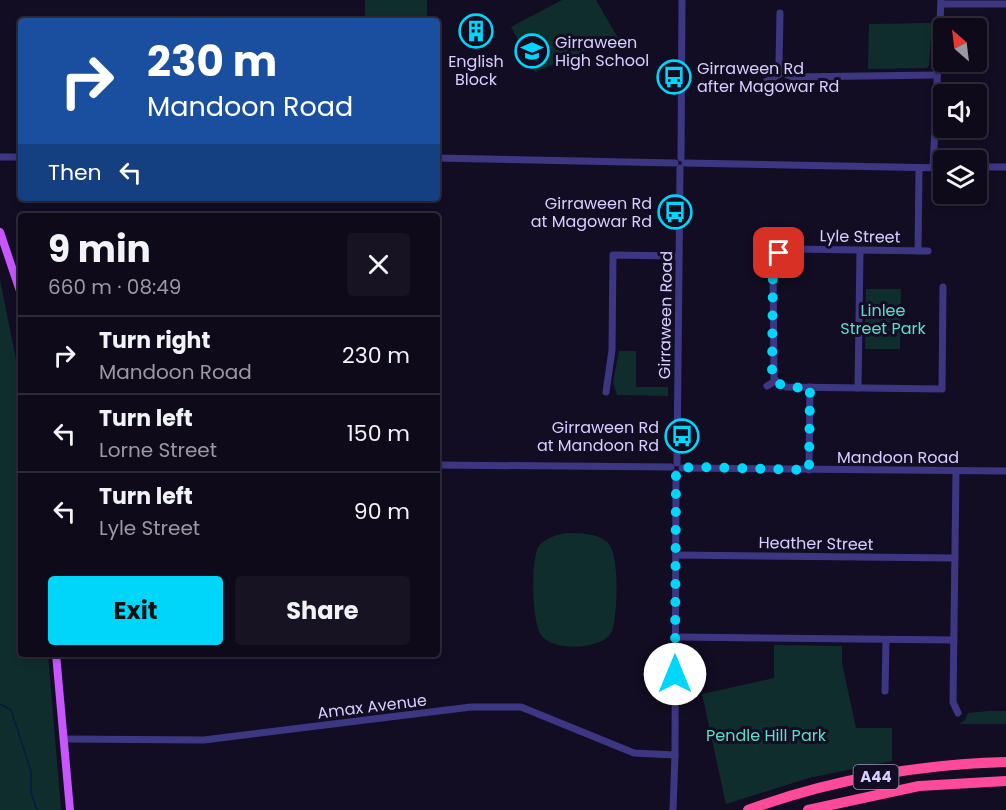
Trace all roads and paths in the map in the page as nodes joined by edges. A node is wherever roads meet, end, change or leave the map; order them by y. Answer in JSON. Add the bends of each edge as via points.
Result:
{"nodes":[{"id":1,"x":682,"y":0,"type":"edge"},
{"id":2,"x":941,"y":2,"type":"edge"},
{"id":3,"x":1006,"y":4,"type":"edge"},
{"id":4,"x":780,"y":14,"type":"dead end"},
{"id":5,"x":783,"y":72,"type":"junction"},
{"id":6,"x":936,"y":75,"type":"junction"},
{"id":7,"x":761,"y":85,"type":"dead end"},
{"id":8,"x":934,"y":150,"type":"edge"},
{"id":9,"x":0,"y":157,"type":"edge"},
{"id":10,"x":18,"y":157,"type":"edge"},
{"id":11,"x":440,"y":158,"type":"edge"},
{"id":12,"x":680,"y":163,"type":"junction"},
{"id":13,"x":987,"y":167,"type":"edge"},
{"id":14,"x":1006,"y":167,"type":"edge"},
{"id":15,"x":919,"y":168,"type":"junction"},
{"id":16,"x":933,"y":168,"type":"edge"},
{"id":17,"x":0,"y":232,"type":"edge"},
{"id":18,"x":918,"y":250,"type":"junction"},
{"id":19,"x":928,"y":250,"type":"dead end"},
{"id":20,"x":860,"y":251,"type":"junction"},
{"id":21,"x":679,"y":256,"type":"junction"},
{"id":22,"x":18,"y":285,"type":"edge"},
{"id":23,"x":943,"y":287,"type":"dead end"},
{"id":24,"x":775,"y":381,"type":"junction"},
{"id":25,"x":766,"y":386,"type":"dead end"},
{"id":26,"x":810,"y":387,"type":"junction"},
{"id":27,"x":858,"y":388,"type":"junction"},
{"id":28,"x":606,"y":392,"type":"dead end"},
{"id":29,"x":440,"y":465,"type":"edge"},
{"id":30,"x":676,"y":468,"type":"junction"},
{"id":31,"x":809,"y":470,"type":"junction"},
{"id":32,"x":956,"y":471,"type":"junction"},
{"id":33,"x":1006,"y":471,"type":"edge"},
{"id":34,"x":676,"y":555,"type":"junction"},
{"id":35,"x":955,"y":558,"type":"junction"},
{"id":36,"x":675,"y":637,"type":"junction"},
{"id":37,"x":886,"y":640,"type":"junction"},
{"id":38,"x":954,"y":640,"type":"junction"},
{"id":39,"x":56,"y":657,"type":"edge"},
{"id":40,"x":885,"y":691,"type":"dead end"},
{"id":41,"x":958,"y":713,"type":"dead end"},
{"id":42,"x":64,"y":739,"type":"junction"},
{"id":43,"x":675,"y":755,"type":"junction"},
{"id":44,"x":1006,"y":762,"type":"edge"},
{"id":45,"x":1006,"y":781,"type":"edge"},
{"id":46,"x":70,"y":810,"type":"edge"},
{"id":47,"x":673,"y":810,"type":"edge"},
{"id":48,"x":749,"y":810,"type":"edge"},
{"id":49,"x":808,"y":810,"type":"edge"}],
"edges":[{"from":1,"to":12,"type":"street","name":"Girraween Road"},
{"from":2,"to":3,"type":"street"},
{"from":2,"to":6,"type":"street"},
{"from":4,"to":5,"type":"street","via":[[779,64]]},
{"from":5,"to":6,"type":"street","via":[[793,77]]},
{"from":5,"to":7,"type":"street"},
{"from":6,"to":8,"type":"street"},
{"from":9,"to":10,"type":"street"},
{"from":11,"to":12,"type":"street"},
{"from":12,"to":15,"type":"street"},
{"from":12,"to":21,"type":"street","name":"Girraween Road"},
{"from":13,"to":14,"type":"street"},
{"from":15,"to":16,"type":"street"},
{"from":15,"to":18,"type":"street"},
{"from":17,"to":22,"type":"main road"},
{"from":18,"to":19,"type":"street","name":"Lyle Street"},
{"from":18,"to":20,"type":"street","name":"Lyle Street"},
{"from":20,"to":24,"type":"street","name":"Lyle Street","via":[[791,249],[775,258]]},
{"from":20,"to":27,"type":"street"},
{"from":21,"to":28,"type":"street","via":[[614,255],[612,350]]},
{"from":21,"to":30,"type":"street","name":"Girraween Road"},
{"from":23,"to":27,"type":"street","via":[[942,389]]},
{"from":24,"to":25,"type":"street"},
{"from":24,"to":26,"type":"street","via":[[786,387]]},
{"from":26,"to":27,"type":"street"},
{"from":26,"to":31,"type":"street"},
{"from":29,"to":30,"type":"street","name":"Mandoon Road"},
{"from":30,"to":31,"type":"street","name":"Mandoon Road"},
{"from":30,"to":34,"type":"street","name":"Girraween Road"},
{"from":31,"to":32,"type":"street","name":"Mandoon Road"},
{"from":32,"to":33,"type":"street","name":"Mandoon Road"},
{"from":32,"to":35,"type":"street"},
{"from":34,"to":35,"type":"street","name":"Heather Street"},
{"from":34,"to":36,"type":"street","name":"Girraween Road"},
{"from":35,"to":38,"type":"street"},
{"from":36,"to":37,"type":"street"},
{"from":36,"to":43,"type":"street","name":"Girraween Road"},
{"from":37,"to":38,"type":"street"},
{"from":37,"to":40,"type":"street"},
{"from":38,"to":41,"type":"street","via":[[953,702]]},
{"from":39,"to":42,"type":"main road"},
{"from":42,"to":43,"type":"street","name":"Amax Avenue","via":[[204,740],[471,707],[521,707],[634,753]]},
{"from":42,"to":46,"type":"main road"},
{"from":43,"to":47,"type":"street","name":"Girraween Road"},
{"from":44,"to":48,"type":"highway","number":"A44","via":[[933,766],[825,787]]},
{"from":45,"to":49,"type":"highway","number":"A44","via":[[919,786]]}]}
